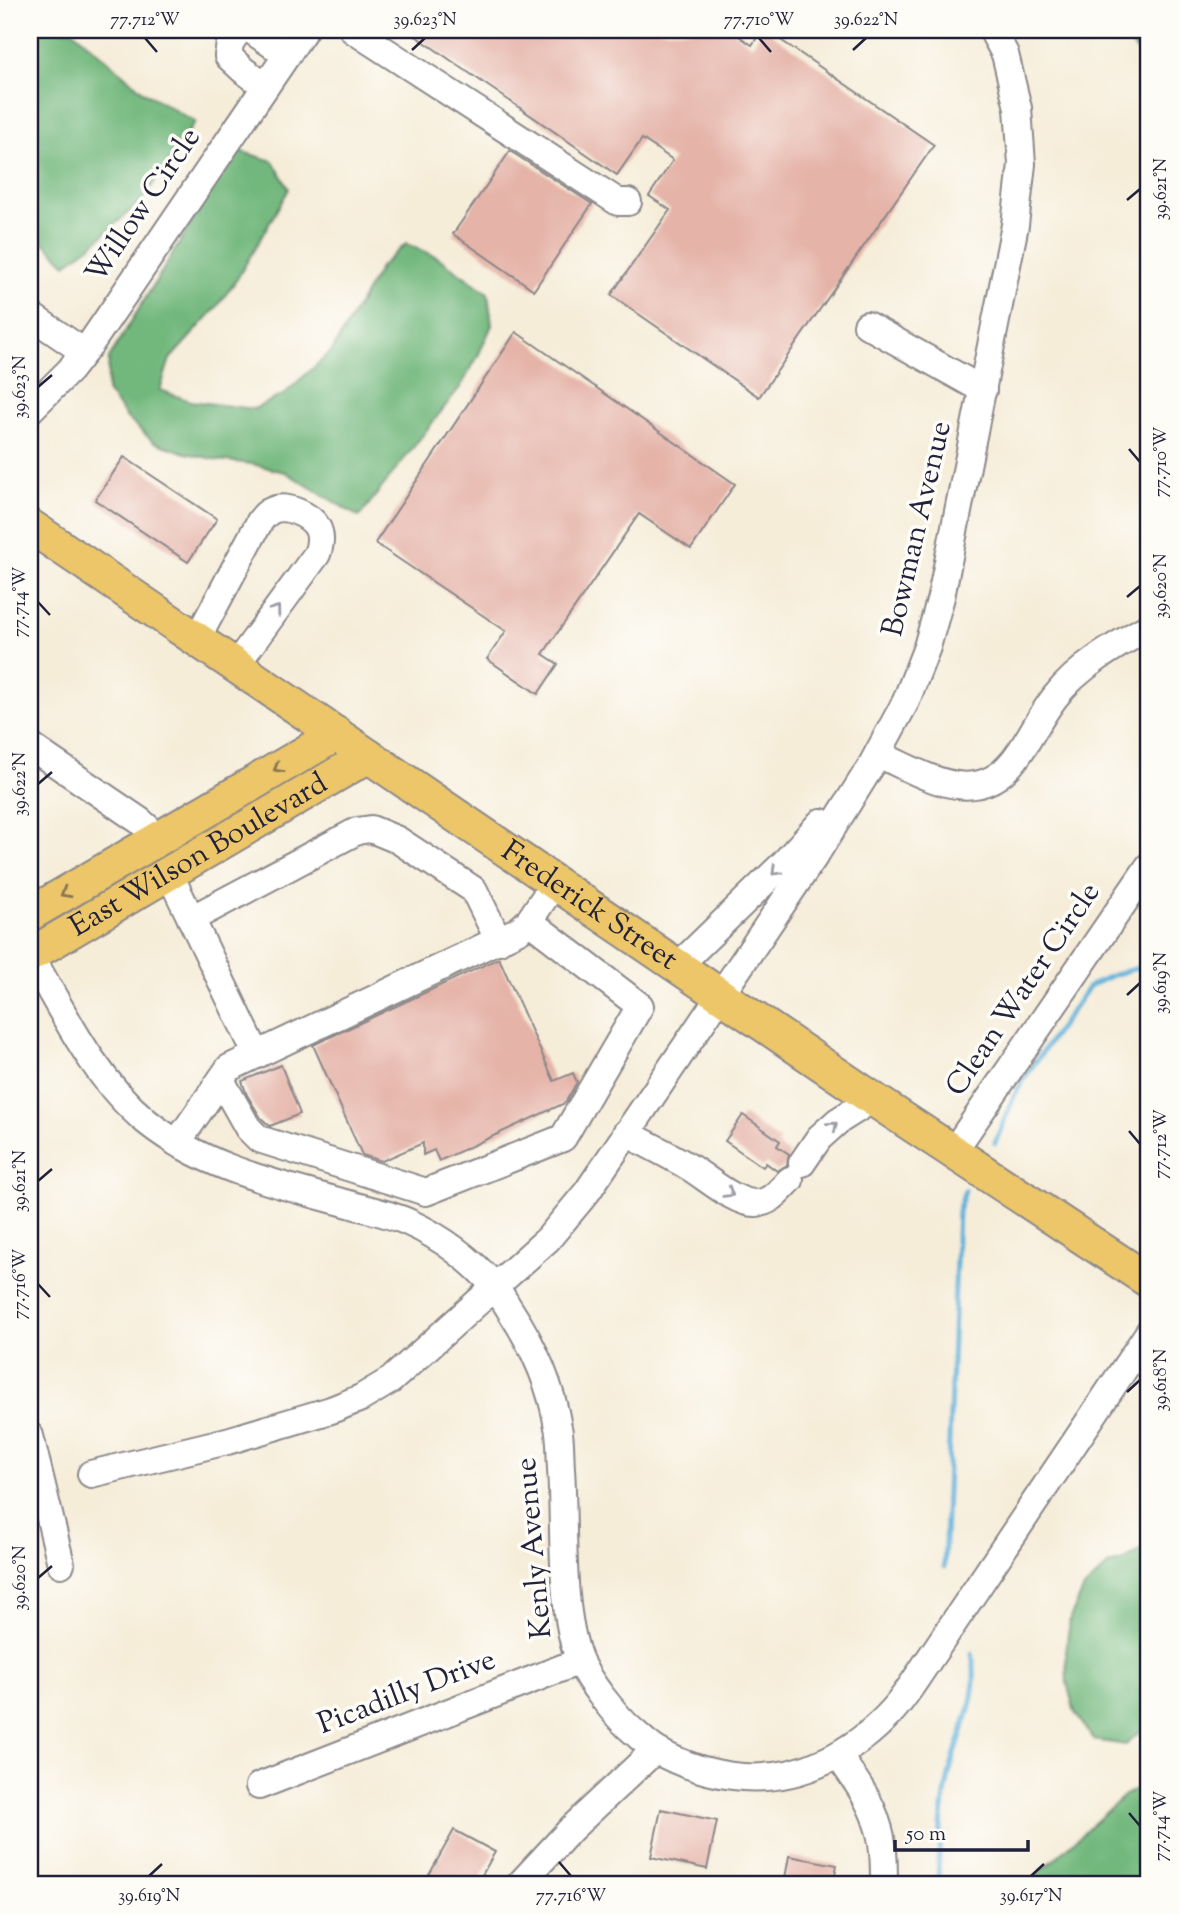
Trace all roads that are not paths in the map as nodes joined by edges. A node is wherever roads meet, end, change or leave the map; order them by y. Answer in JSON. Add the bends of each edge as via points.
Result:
{"nodes":[{"id":1,"x":239,"y":30,"type":"edge"},
{"id":2,"x":251,"y":30,"type":"edge"},
{"id":3,"x":304,"y":30,"type":"edge"},
{"id":4,"x":353,"y":30,"type":"edge"},
{"id":5,"x":992,"y":30,"type":"edge"},
{"id":6,"x":287,"y":55,"type":"junction"},
{"id":7,"x":265,"y":86,"type":"junction"},
{"id":8,"x":628,"y":202,"type":"dead end"},
{"id":9,"x":30,"y":315,"type":"edge"},
{"id":10,"x":867,"y":325,"type":"dead end"},
{"id":11,"x":84,"y":352,"type":"junction"},
{"id":12,"x":983,"y":390,"type":"junction"},
{"id":13,"x":30,"y":410,"type":"edge"},
{"id":14,"x":30,"y":526,"type":"edge"},
{"id":15,"x":1149,"y":627,"type":"edge"},
{"id":16,"x":198,"y":639,"type":"junction"},
{"id":17,"x":236,"y":665,"type":"junction"},
{"id":18,"x":337,"y":734,"type":"junction"},
{"id":19,"x":30,"y":746,"type":"edge"},
{"id":20,"x":368,"y":756,"type":"junction"},
{"id":21,"x":874,"y":760,"type":"junction"},
{"id":22,"x":247,"y":787,"type":"junction"},
{"id":23,"x":155,"y":840,"type":"junction"},
{"id":24,"x":1149,"y":866,"type":"edge"},
{"id":25,"x":169,"y":873,"type":"junction"},
{"id":26,"x":555,"y":882,"type":"junction"},
{"id":27,"x":30,"y":914,"type":"edge"},
{"id":28,"x":191,"y":919,"type":"junction"},
{"id":29,"x":529,"y":921,"type":"junction"},
{"id":30,"x":499,"y":941,"type":"junction"},
{"id":31,"x":30,"y":955,"type":"edge"},
{"id":32,"x":678,"y":965,"type":"junction"},
{"id":33,"x":719,"y":995,"type":"junction"},
{"id":34,"x":257,"y":1055,"type":"junction"},
{"id":35,"x":220,"y":1080,"type":"junction"},
{"id":36,"x":873,"y":1099,"type":"junction"},
{"id":37,"x":626,"y":1133,"type":"junction"},
{"id":38,"x":177,"y":1143,"type":"junction"},
{"id":39,"x":953,"y":1152,"type":"junction"},
{"id":40,"x":426,"y":1192,"type":"junction"},
{"id":41,"x":412,"y":1224,"type":"junction"},
{"id":42,"x":1149,"y":1282,"type":"edge"},
{"id":43,"x":495,"y":1287,"type":"junction"},
{"id":44,"x":1149,"y":1332,"type":"edge"},
{"id":45,"x":30,"y":1436,"type":"edge"},
{"id":46,"x":91,"y":1474,"type":"dead end"},
{"id":47,"x":61,"y":1564,"type":"dead end"},
{"id":48,"x":580,"y":1661,"type":"junction"},
{"id":49,"x":655,"y":1750,"type":"junction"},
{"id":50,"x":838,"y":1755,"type":"junction"},
{"id":51,"x":259,"y":1786,"type":"dead end"},
{"id":52,"x":520,"y":1884,"type":"edge"},
{"id":53,"x":884,"y":1884,"type":"edge"}],
"edges":[{"from":1,"to":7,"type":"street","via":[[228,56]]},
{"from":2,"to":6,"type":"street"},
{"from":3,"to":6,"type":"street","name":"Willow Circle"},
{"from":4,"to":8,"type":"street","via":[[618,202]]},
{"from":5,"to":12,"type":"street","name":"Bowman Avenue","via":[[1005,54],[1018,108],[1022,164]]},
{"from":6,"to":7,"type":"street","name":"Willow Circle"},
{"from":7,"to":11,"type":"street","name":"Willow Circle"},
{"from":9,"to":11,"type":"street"},
{"from":10,"to":12,"type":"street"},
{"from":11,"to":13,"type":"street","name":"Willow Circle"},
{"from":12,"to":21,"type":"street","name":"Bowman Avenue","via":[[928,647]]},
{"from":14,"to":16,"type":"main road","name":"Frederick Street"},
{"from":15,"to":21,"type":"street","via":[[1086,666],[1056,695],[1003,774],[986,783],[961,786]]},
{"from":16,"to":17,"type":"main road","name":"Frederick Street"},
{"from":17,"to":16,"type":"street","one_way":true,"via":[[317,554],[321,543],[317,527],[306,517],[280,508],[260,521]]},
{"from":17,"to":18,"type":"main road","name":"Frederick Street"},
{"from":18,"to":20,"type":"main road","name":"Frederick Street"},
{"from":18,"to":22,"type":"main road","name":"East Wilson Boulevard","one_way":true},
{"from":19,"to":23,"type":"street","via":[[140,821]]},
{"from":20,"to":25,"type":"main road","name":"East Wilson Boulevard"},
{"from":20,"to":26,"type":"main road","name":"Frederick Street"},
{"from":21,"to":32,"type":"street","one_way":true,"via":[[784,863]]},
{"from":21,"to":33,"type":"street","name":"Bowman Avenue"},
{"from":22,"to":23,"type":"main road","name":"East Wilson Boulevard"},
{"from":22,"to":25,"type":"main road","via":[[238,811],[167,852]]},
{"from":23,"to":27,"type":"main road","name":"East Wilson Boulevard","one_way":true},
{"from":24,"to":39,"type":"street","name":"Clean Water Circle"},
{"from":25,"to":28,"type":"street"},
{"from":25,"to":31,"type":"main road","name":"East Wilson Boulevard"},
{"from":26,"to":29,"type":"street"},
{"from":26,"to":32,"type":"main road","name":"Frederick Street"},
{"from":28,"to":30,"type":"street","via":[[357,831],[371,830],[398,839],[474,890]]},
{"from":28,"to":34,"type":"street"},
{"from":29,"to":30,"type":"street"},
{"from":29,"to":40,"type":"street","via":[[639,1006],[563,1138]]},
{"from":30,"to":34,"type":"street"},
{"from":31,"to":38,"type":"street","name":"Kenly Avenue","via":[[94,1064],[118,1095]]},
{"from":32,"to":33,"type":"main road","name":"Frederick Street"},
{"from":33,"to":36,"type":"main road","name":"Frederick Street"},
{"from":33,"to":37,"type":"street","name":"Bowman Avenue"},
{"from":34,"to":35,"type":"street","via":[[229,1068]]},
{"from":35,"to":38,"type":"street"},
{"from":35,"to":40,"type":"street","via":[[259,1139]]},
{"from":37,"to":36,"type":"street","one_way":true,"via":[[753,1204],[778,1194],[819,1138]]},
{"from":36,"to":39,"type":"main road","name":"Frederick Street"},
{"from":37,"to":43,"type":"street","name":"Bowman Avenue","via":[[565,1221]]},
{"from":38,"to":41,"type":"street","name":"Kenly Avenue","via":[[238,1172]]},
{"from":39,"to":42,"type":"main road","name":"Frederick Street"},
{"from":40,"to":41,"type":"street"},
{"from":41,"to":43,"type":"street","name":"Kenly Avenue","via":[[466,1259]]},
{"from":43,"to":46,"type":"street","name":"Bowman Avenue","via":[[391,1380],[361,1398],[228,1441]]},
{"from":43,"to":48,"type":"street","name":"Kenly Avenue","via":[[537,1358],[559,1429],[566,1595]]},
{"from":44,"to":50,"type":"street","name":"Kenly Avenue","via":[[895,1709]]},
{"from":45,"to":47,"type":"street"},
{"from":48,"to":49,"type":"street","name":"Kenly Avenue","via":[[625,1725]]},
{"from":48,"to":51,"type":"street","name":"Picadilly Drive"},
{"from":49,"to":50,"type":"street","name":"Kenly Avenue","via":[[683,1763],[744,1777],[809,1770]]},
{"from":49,"to":52,"type":"street"},
{"from":50,"to":53,"type":"street","via":[[878,1823]]}]}
